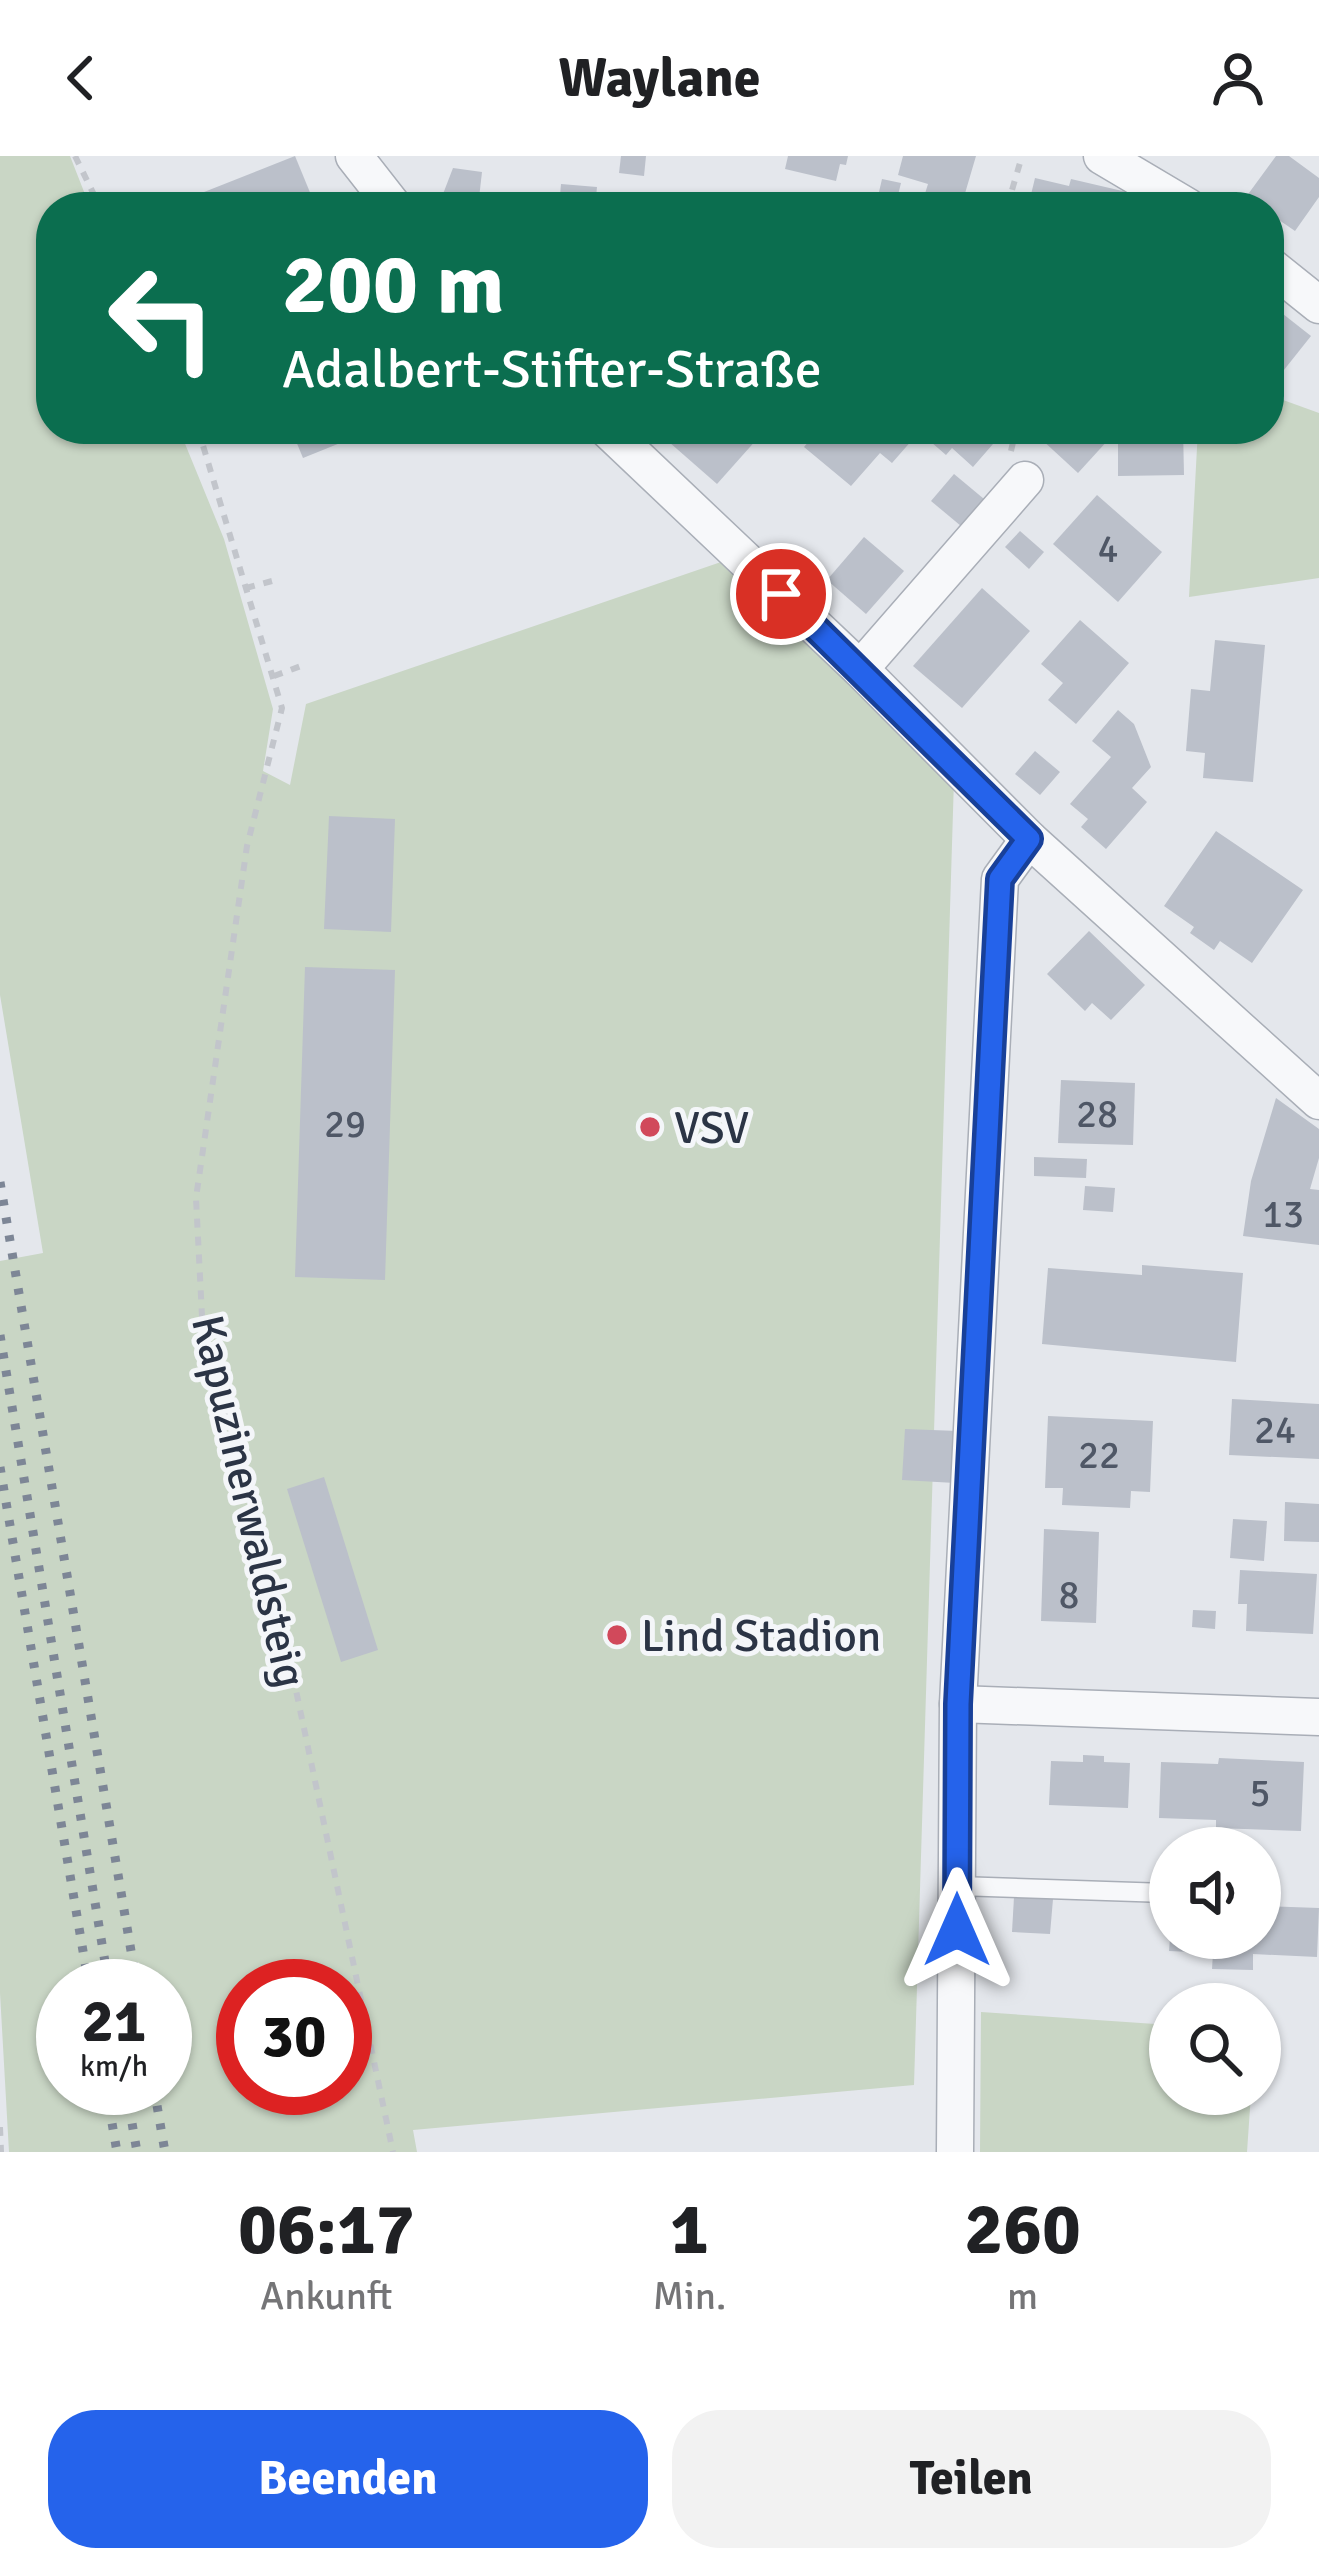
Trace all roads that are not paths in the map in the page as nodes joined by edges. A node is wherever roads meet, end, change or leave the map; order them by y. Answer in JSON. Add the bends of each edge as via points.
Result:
{"nodes":[{"id":1,"x":354,"y":156,"type":"edge"},
{"id":2,"x":1102,"y":156,"type":"edge"},
{"id":3,"x":382,"y":192,"type":"edge"},
{"id":4,"x":1163,"y":192,"type":"edge"},
{"id":5,"x":1284,"y":277,"type":"edge"},
{"id":6,"x":1319,"y":304,"type":"edge"},
{"id":7,"x":623,"y":444,"type":"edge"},
{"id":8,"x":1024,"y":480,"type":"dead end"},
{"id":9,"x":860,"y":669,"type":"junction"},
{"id":10,"x":1029,"y":839,"type":"junction"},
{"id":11,"x":1319,"y":1101,"type":"edge"},
{"id":12,"x":958,"y":1704,"type":"junction"},
{"id":13,"x":1319,"y":1717,"type":"edge"},
{"id":14,"x":958,"y":1886,"type":"junction"},
{"id":15,"x":1149,"y":1892,"type":"edge"},
{"id":16,"x":955,"y":2152,"type":"edge"}],
"edges":[{"from":1,"to":3,"type":"street"},
{"from":2,"to":4,"type":"street"},
{"from":5,"to":6,"type":"street"},
{"from":7,"to":9,"type":"street"},
{"from":8,"to":9,"type":"street"},
{"from":9,"to":10,"type":"street"},
{"from":10,"to":11,"type":"street"},
{"from":10,"to":12,"type":"street","via":[[1000,879]]},
{"from":12,"to":13,"type":"street"},
{"from":12,"to":14,"type":"street"},
{"from":14,"to":15,"type":"lane"},
{"from":14,"to":16,"type":"street"}]}
